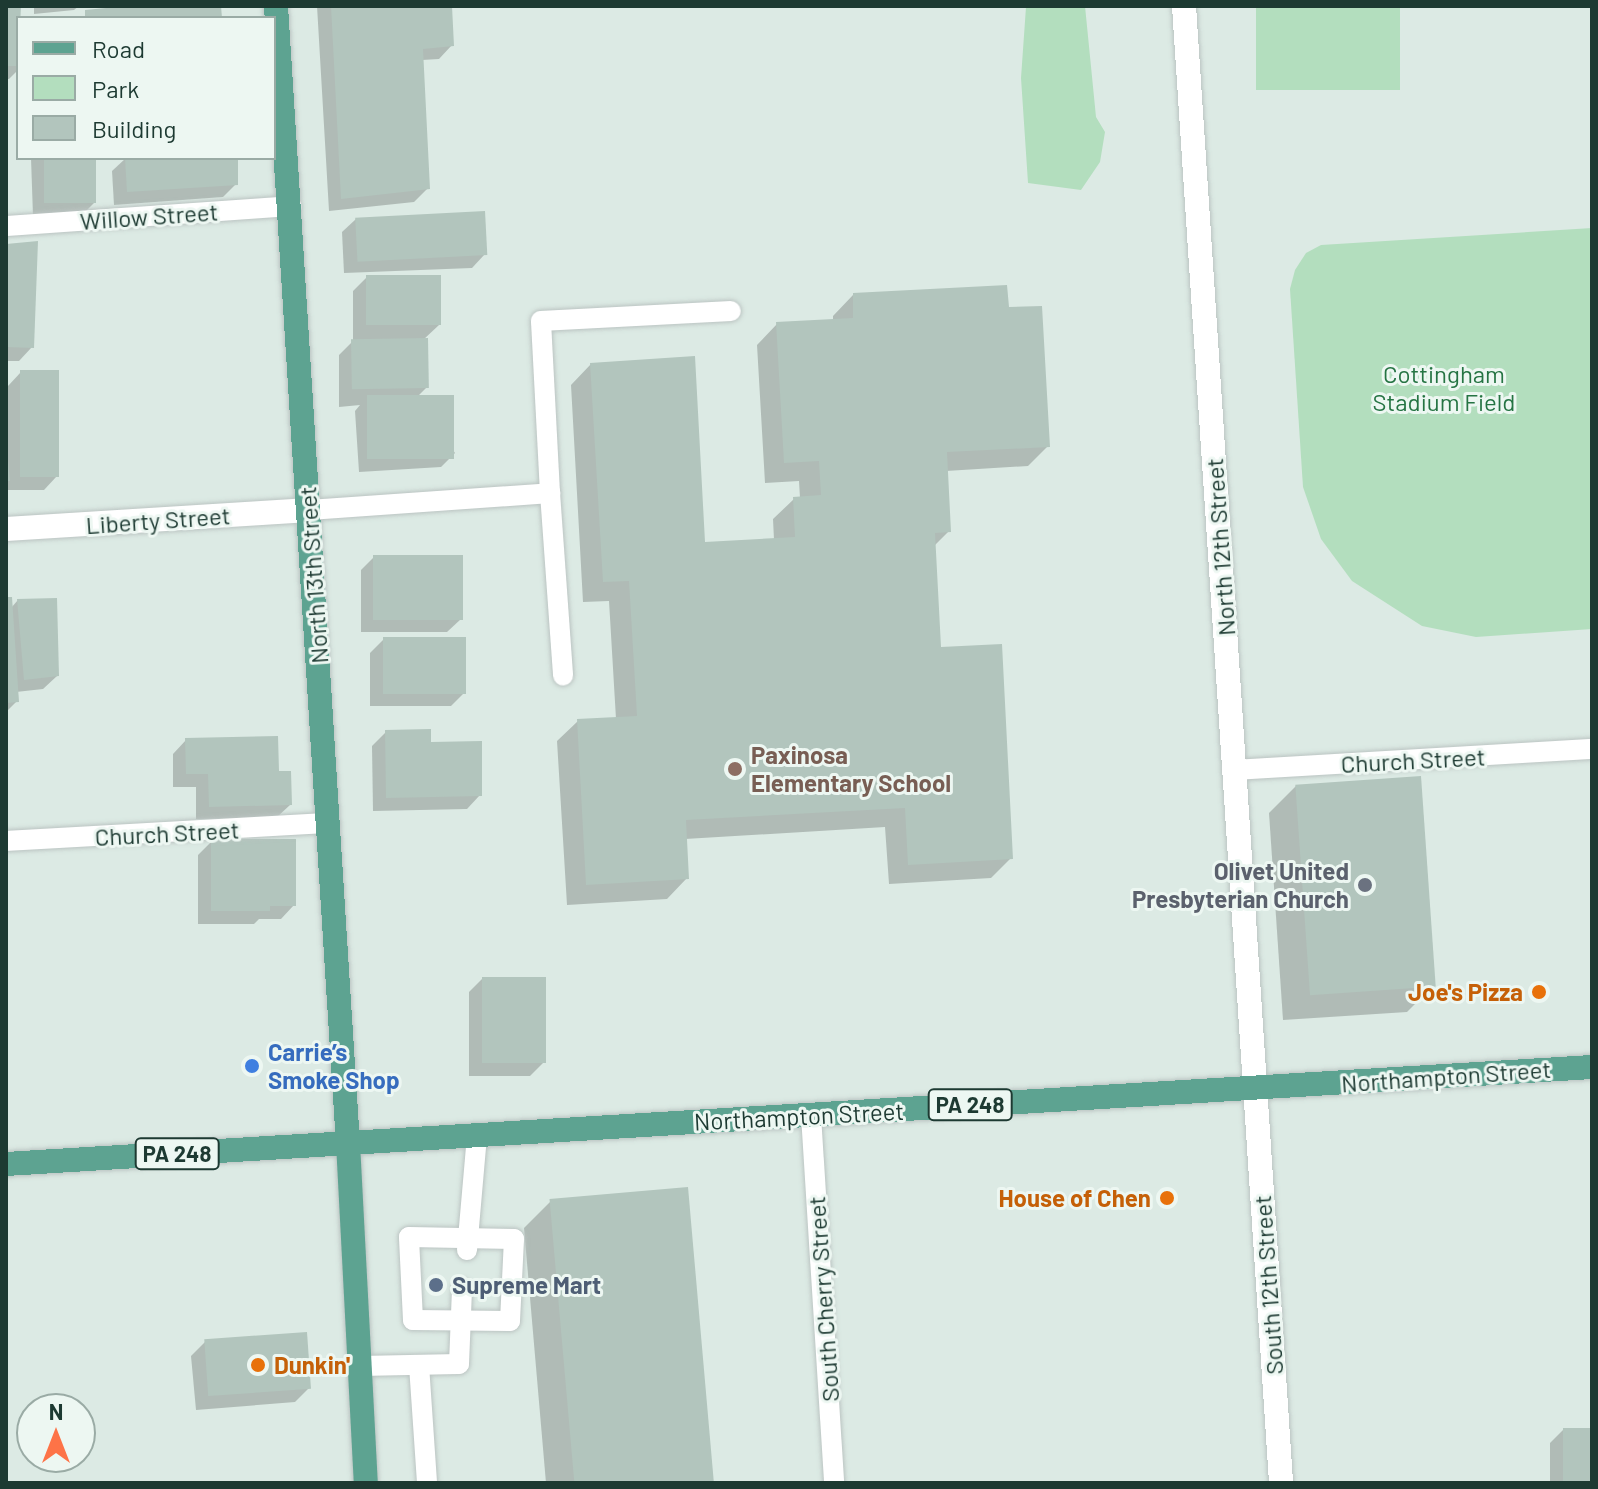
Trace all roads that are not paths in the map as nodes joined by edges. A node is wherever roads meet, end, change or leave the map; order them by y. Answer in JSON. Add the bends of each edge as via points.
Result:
{"nodes":[{"id":1,"x":276,"y":6,"type":"edge"},
{"id":2,"x":1184,"y":6,"type":"edge"},
{"id":3,"x":291,"y":206,"type":"junction"},
{"id":4,"x":6,"y":226,"type":"edge"},
{"id":5,"x":731,"y":311,"type":"dead end"},
{"id":6,"x":550,"y":493,"type":"junction"},
{"id":7,"x":309,"y":510,"type":"junction"},
{"id":8,"x":6,"y":529,"type":"edge"},
{"id":9,"x":563,"y":676,"type":"dead end"},
{"id":10,"x":1592,"y":749,"type":"edge"},
{"id":11,"x":1235,"y":770,"type":"junction"},
{"id":12,"x":329,"y":823,"type":"junction"},
{"id":13,"x":6,"y":841,"type":"edge"},
{"id":14,"x":1592,"y":1067,"type":"edge"},
{"id":15,"x":1256,"y":1088,"type":"junction"},
{"id":16,"x":811,"y":1115,"type":"junction"},
{"id":17,"x":477,"y":1135,"type":"junction"},
{"id":18,"x":348,"y":1143,"type":"junction"},
{"id":19,"x":6,"y":1164,"type":"edge"},
{"id":20,"x":468,"y":1244,"type":"junction"},
{"id":21,"x":462,"y":1289,"type":"dead end"},
{"id":22,"x":459,"y":1320,"type":"junction"},
{"id":23,"x":419,"y":1365,"type":"junction"},
{"id":24,"x":360,"y":1366,"type":"junction"},
{"id":25,"x":366,"y":1483,"type":"edge"},
{"id":26,"x":427,"y":1483,"type":"edge"},
{"id":27,"x":834,"y":1483,"type":"edge"},
{"id":28,"x":1281,"y":1483,"type":"edge"}],
"edges":[{"from":1,"to":3,"type":"main road","name":"North 13th Street"},
{"from":2,"to":11,"type":"street","name":"North 12th Street"},
{"from":3,"to":4,"type":"lane","name":"Willow Street"},
{"from":3,"to":7,"type":"main road","name":"North 13th Street"},
{"from":5,"to":6,"type":"lane","via":[[541,321]]},
{"from":6,"to":7,"type":"lane"},
{"from":6,"to":9,"type":"lane"},
{"from":7,"to":8,"type":"street","name":"Liberty Street"},
{"from":7,"to":12,"type":"main road","name":"North 13th Street"},
{"from":10,"to":11,"type":"lane","name":"Church Street"},
{"from":11,"to":15,"type":"street","name":"North 12th Street"},
{"from":12,"to":13,"type":"lane","name":"Church Street"},
{"from":12,"to":18,"type":"main road","name":"North 13th Street"},
{"from":14,"to":15,"type":"main road","name":"Northampton Street","number":"PA 248"},
{"from":15,"to":16,"type":"main road","name":"Northampton Street","number":"PA 248"},
{"from":15,"to":28,"type":"street","name":"South 12th Street"},
{"from":16,"to":17,"type":"main road","name":"Northampton Street","number":"PA 248"},
{"from":16,"to":27,"type":"lane","name":"South Cherry Street"},
{"from":17,"to":18,"type":"main road","name":"Northampton Street","number":"PA 248"},
{"from":17,"to":20,"type":"lane"},
{"from":18,"to":19,"type":"main road","name":"Northampton Street","number":"PA 248"},
{"from":18,"to":24,"type":"main road","name":"North 13th Street"},
{"from":20,"to":22,"type":"lane","via":[[514,1239],[510,1321]]},
{"from":20,"to":22,"type":"lane","via":[[409,1237],[413,1320]]},
{"from":21,"to":22,"type":"lane"},
{"from":22,"to":23,"type":"lane","via":[[459,1364]]},
{"from":23,"to":24,"type":"lane"},
{"from":23,"to":26,"type":"lane"},
{"from":24,"to":25,"type":"main road","name":"North 13th Street"}]}
